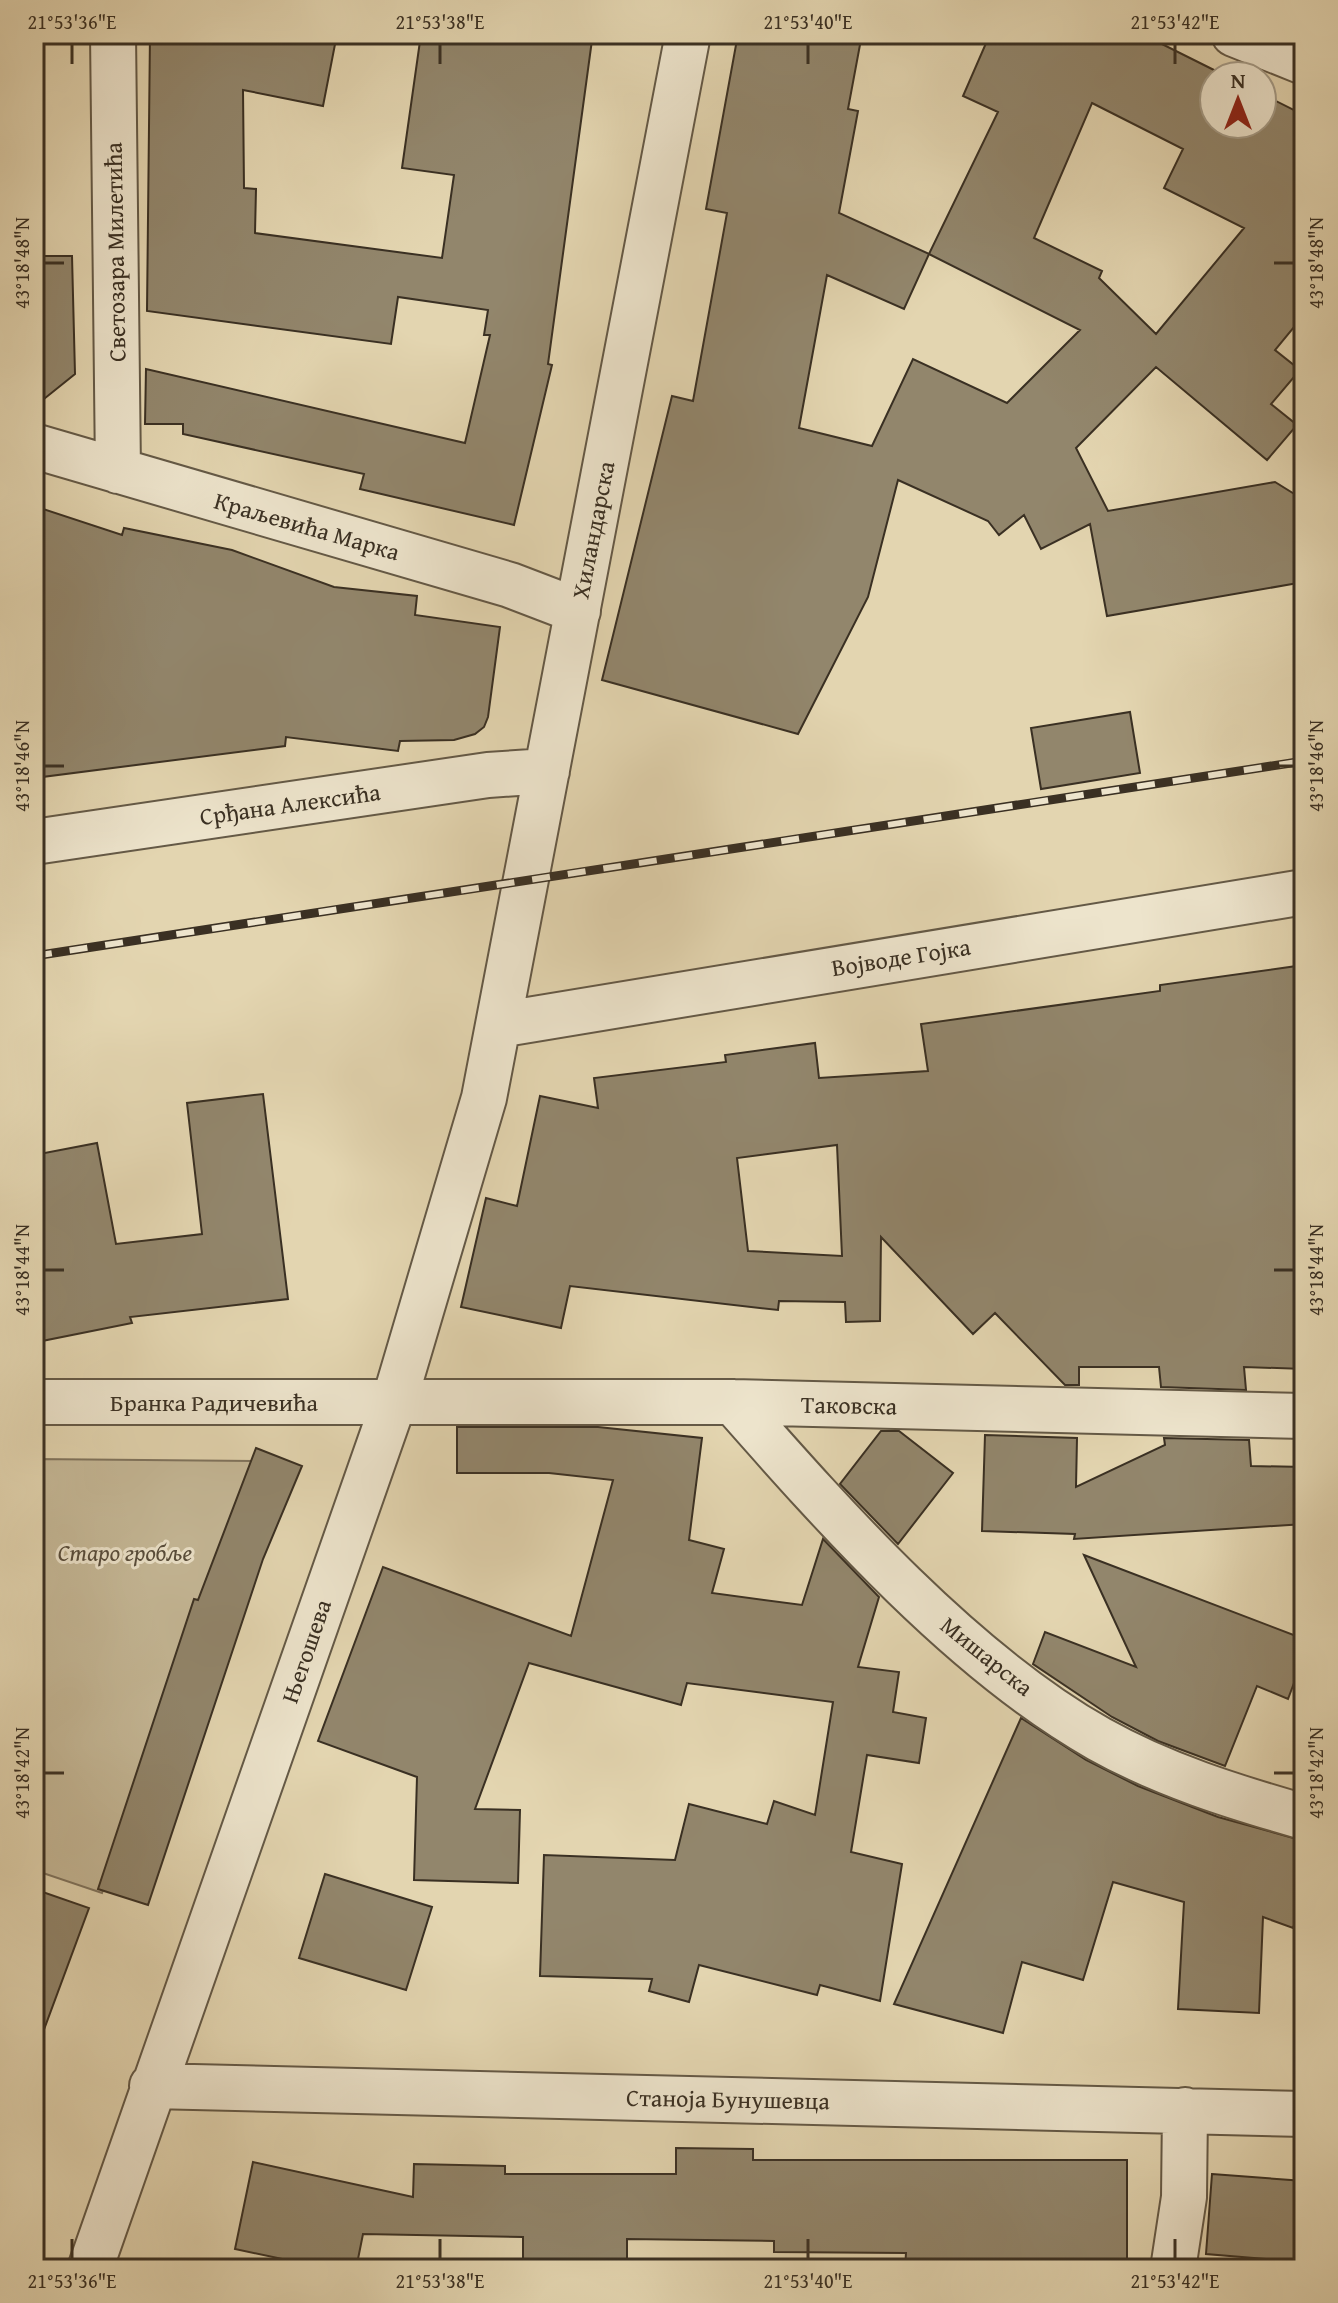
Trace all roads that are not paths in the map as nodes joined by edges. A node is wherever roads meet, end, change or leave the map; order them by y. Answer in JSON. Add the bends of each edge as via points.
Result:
{"nodes":[{"id":1,"x":113,"y":34,"type":"edge"},
{"id":2,"x":688,"y":34,"type":"edge"},
{"id":3,"x":1234,"y":34,"type":"edge"},
{"id":4,"x":1304,"y":62,"type":"edge"},
{"id":5,"x":34,"y":446,"type":"edge"},
{"id":6,"x":118,"y":471,"type":"junction"},
{"id":7,"x":578,"y":611,"type":"junction"},
{"id":8,"x":547,"y":771,"type":"junction"},
{"id":9,"x":34,"y":842,"type":"edge"},
{"id":10,"x":1304,"y":892,"type":"edge"},
{"id":11,"x":498,"y":1025,"type":"junction"},
{"id":12,"x":34,"y":1402,"type":"edge"},
{"id":13,"x":394,"y":1402,"type":"junction"},
{"id":14,"x":733,"y":1402,"type":"junction"},
{"id":15,"x":1304,"y":1416,"type":"edge"},
{"id":16,"x":1304,"y":1817,"type":"edge"},
{"id":17,"x":152,"y":2086,"type":"junction"},
{"id":18,"x":1185,"y":2110,"type":"junction"},
{"id":19,"x":1304,"y":2114,"type":"edge"},
{"id":20,"x":90,"y":2269,"type":"edge"},
{"id":21,"x":1173,"y":2269,"type":"edge"}],
"edges":[{"from":1,"to":6,"type":"street","name":"Светозара Милетића"},
{"from":2,"to":7,"type":"street","name":"Хиландарска"},
{"from":3,"to":4,"type":"street"},
{"from":5,"to":6,"type":"street","name":"Краљевића Марка"},
{"from":6,"to":7,"type":"street","name":"Краљевића Марка","via":[[510,585]]},
{"from":7,"to":8,"type":"street","name":"Хиландарска"},
{"from":8,"to":9,"type":"street","name":"Срђана Алексића","via":[[488,775]]},
{"from":8,"to":11,"type":"street","name":"Хиландарска"},
{"from":10,"to":11,"type":"street","name":"Војводе Гојка"},
{"from":11,"to":13,"type":"street","name":"Његошева","via":[[484,1098]]},
{"from":12,"to":13,"type":"street","name":"Бранка Радичевића"},
{"from":13,"to":14,"type":"street","name":"Таковска"},
{"from":13,"to":17,"type":"street","name":"Његошева"},
{"from":14,"to":15,"type":"street","name":"Таковска"},
{"from":14,"to":16,"type":"street","name":"Мишарска","via":[[834,1516],[929,1609],[1015,1681],[1099,1739],[1218,1793]]},
{"from":17,"to":18,"type":"street","name":"Станоја Бунушевца"},
{"from":17,"to":20,"type":"street","name":"Његошева"},
{"from":18,"to":19,"type":"street","name":"Станоја Бунушевца"},
{"from":18,"to":21,"type":"street","via":[[1184,2197]]}]}
